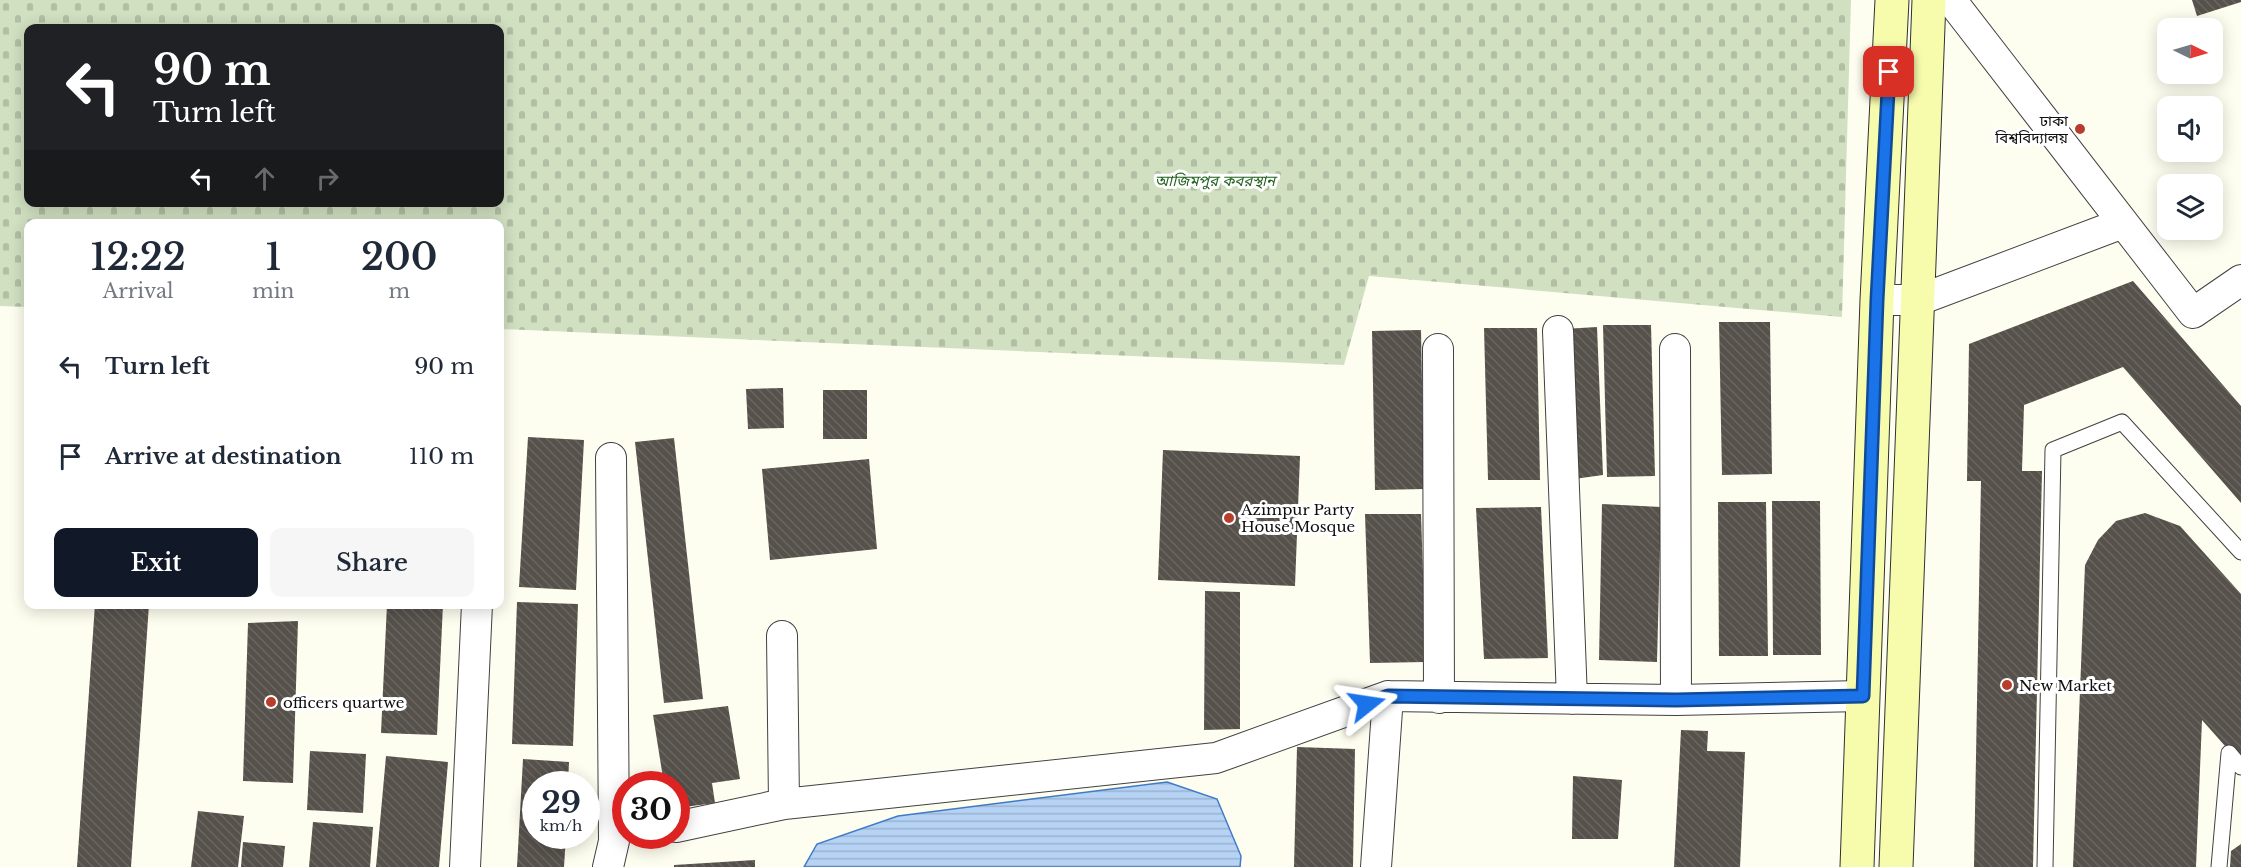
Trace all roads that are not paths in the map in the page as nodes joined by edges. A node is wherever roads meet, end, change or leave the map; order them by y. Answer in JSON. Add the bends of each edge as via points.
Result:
{"nodes":[{"id":1,"x":1892,"y":0,"type":"edge"},
{"id":2,"x":1929,"y":0,"type":"edge"},
{"id":3,"x":1951,"y":0,"type":"edge"},
{"id":4,"x":2123,"y":223,"type":"junction"},
{"id":5,"x":2241,"y":280,"type":"edge"},
{"id":6,"x":1877,"y":300,"type":"junction"},
{"id":7,"x":1919,"y":300,"type":"junction"},
{"id":8,"x":1558,"y":331,"type":"dead end"},
{"id":9,"x":1438,"y":349,"type":"dead end"},
{"id":10,"x":1675,"y":349,"type":"dead end"},
{"id":11,"x":611,"y":458,"type":"dead end"},
{"id":12,"x":2241,"y":552,"type":"edge"},
{"id":13,"x":477,"y":609,"type":"edge"},
{"id":14,"x":782,"y":636,"type":"dead end"},
{"id":15,"x":1388,"y":696,"type":"junction"},
{"id":16,"x":1863,"y":696,"type":"junction"},
{"id":17,"x":1439,"y":698,"type":"junction"},
{"id":18,"x":1572,"y":699,"type":"junction"},
{"id":19,"x":1676,"y":700,"type":"junction"},
{"id":20,"x":2241,"y":767,"type":"edge"},
{"id":21,"x":618,"y":771,"type":"edge"},
{"id":22,"x":784,"y":804,"type":"junction"},
{"id":23,"x":690,"y":823,"type":"edge"},
{"id":24,"x":465,"y":867,"type":"edge"},
{"id":25,"x":1376,"y":867,"type":"edge"},
{"id":26,"x":1857,"y":867,"type":"edge"},
{"id":27,"x":1896,"y":867,"type":"edge"},
{"id":28,"x":2045,"y":867,"type":"edge"},
{"id":29,"x":2219,"y":867,"type":"edge"}],
"edges":[{"from":1,"to":6,"type":"main road"},
{"from":2,"to":7,"type":"main road"},
{"from":3,"to":4,"type":"street"},
{"from":4,"to":5,"type":"street","via":[[2193,313]]},
{"from":4,"to":7,"type":"street"},
{"from":6,"to":7,"type":"street"},
{"from":6,"to":16,"type":"main road"},
{"from":7,"to":27,"type":"main road"},
{"from":8,"to":18,"type":"street"},
{"from":9,"to":17,"type":"street"},
{"from":10,"to":19,"type":"street"},
{"from":11,"to":21,"type":"street"},
{"from":12,"to":28,"type":"lane","via":[[2122,422],[2054,450]]},
{"from":13,"to":24,"type":"street"},
{"from":14,"to":22,"type":"street"},
{"from":15,"to":17,"type":"street"},
{"from":15,"to":22,"type":"street","via":[[1216,758]]},
{"from":15,"to":25,"type":"street"},
{"from":16,"to":19,"type":"street"},
{"from":16,"to":26,"type":"main road"},
{"from":17,"to":18,"type":"street"},
{"from":18,"to":19,"type":"street"},
{"from":20,"to":29,"type":"lane","via":[[2229,753]]},
{"from":22,"to":23,"type":"street"}]}
